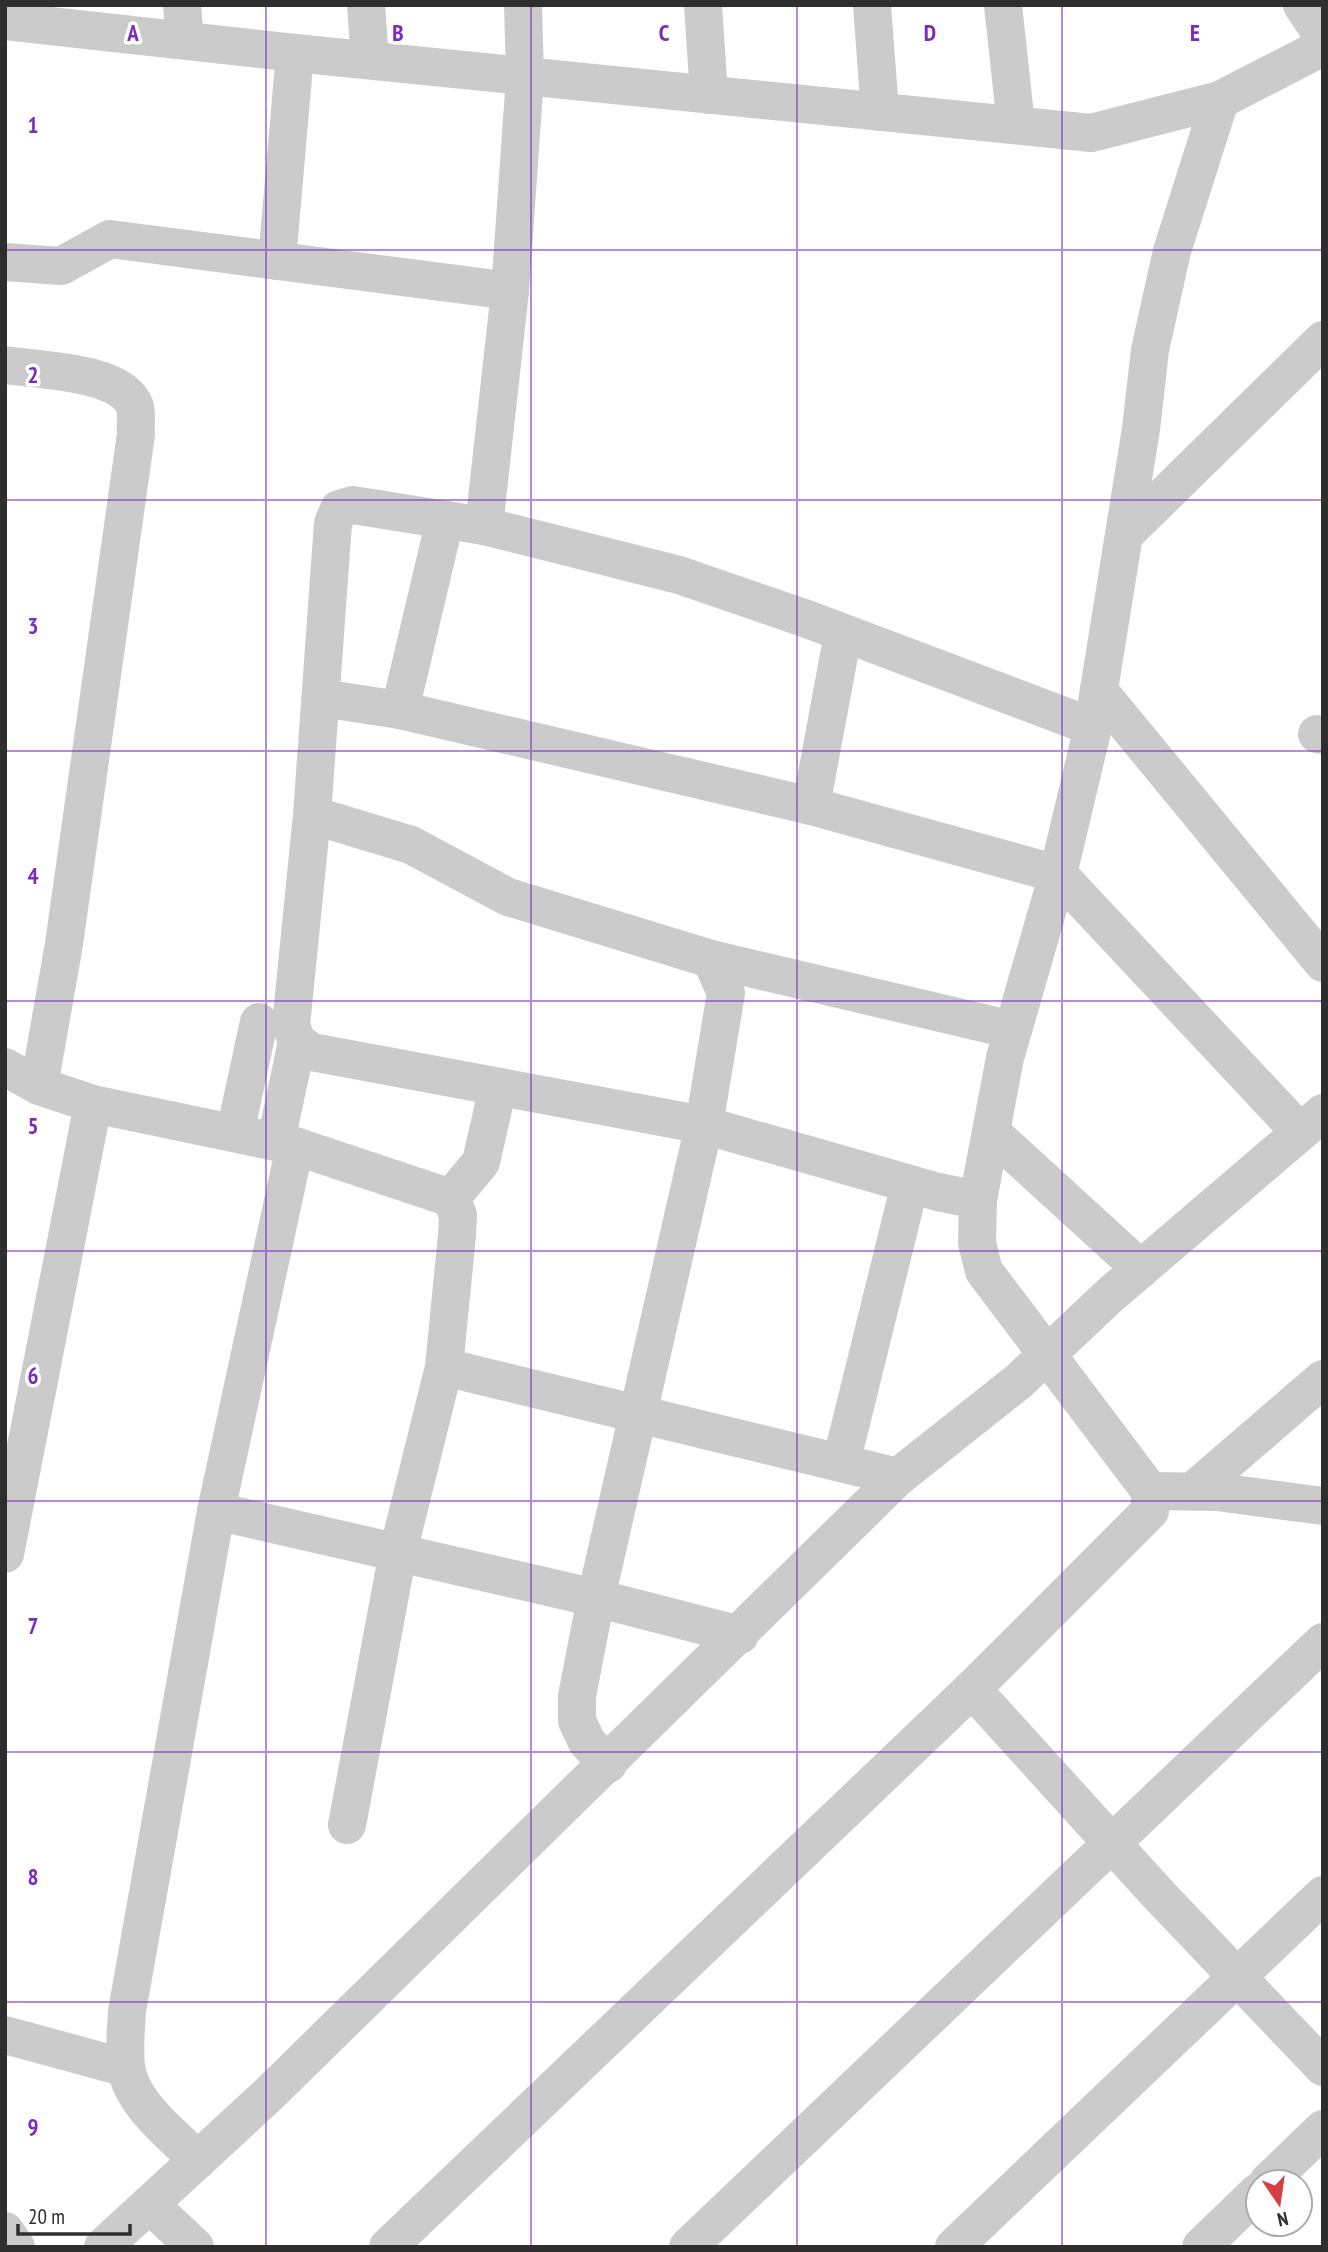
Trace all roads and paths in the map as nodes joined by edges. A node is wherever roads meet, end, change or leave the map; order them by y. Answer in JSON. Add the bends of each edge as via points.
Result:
{"nodes":[{"id":1,"x":366,"y":5,"type":"edge"},
{"id":2,"x":523,"y":5,"type":"edge"},
{"id":3,"x":703,"y":5,"type":"edge"},
{"id":4,"x":872,"y":5,"type":"edge"},
{"id":5,"x":1003,"y":5,"type":"edge"},
{"id":6,"x":1302,"y":5,"type":"edge"},
{"id":7,"x":5,"y":21,"type":"edge"},
{"id":8,"x":184,"y":23,"type":"edge"},
{"id":9,"x":1323,"y":36,"type":"edge"},
{"id":10,"x":1323,"y":47,"type":"edge"},
{"id":11,"x":295,"y":53,"type":"junction"},
{"id":12,"x":370,"y":60,"type":"junction"},
{"id":13,"x":525,"y":77,"type":"junction"},
{"id":14,"x":709,"y":95,"type":"junction"},
{"id":15,"x":1220,"y":100,"type":"junction"},
{"id":16,"x":880,"y":112,"type":"junction"},
{"id":17,"x":1016,"y":125,"type":"junction"},
{"id":18,"x":277,"y":261,"type":"junction"},
{"id":19,"x":5,"y":262,"type":"edge"},
{"id":20,"x":509,"y":291,"type":"junction"},
{"id":21,"x":1323,"y":340,"type":"edge"},
{"id":22,"x":5,"y":365,"type":"edge"},
{"id":23,"x":445,"y":520,"type":"junction"},
{"id":24,"x":484,"y":526,"type":"junction"},
{"id":25,"x":1124,"y":535,"type":"junction"},
{"id":26,"x":843,"y":634,"type":"junction"},
{"id":27,"x":321,"y":698,"type":"junction"},
{"id":28,"x":1096,"y":709,"type":"junction"},
{"id":29,"x":400,"y":710,"type":"junction"},
{"id":30,"x":811,"y":806,"type":"junction"},
{"id":31,"x":312,"y":815,"type":"junction"},
{"id":32,"x":1058,"y":874,"type":"junction"},
{"id":33,"x":711,"y":960,"type":"junction"},
{"id":34,"x":1323,"y":963,"type":"edge"},
{"id":35,"x":259,"y":1022,"type":"dead end"},
{"id":36,"x":1013,"y":1030,"type":"junction"},
{"id":37,"x":297,"y":1042,"type":"junction"},
{"id":38,"x":5,"y":1067,"type":"edge"},
{"id":39,"x":39,"y":1086,"type":"junction"},
{"id":40,"x":498,"y":1087,"type":"junction"},
{"id":41,"x":93,"y":1104,"type":"junction"},
{"id":42,"x":1311,"y":1122,"type":"edge"},
{"id":43,"x":704,"y":1125,"type":"junction"},
{"id":44,"x":991,"y":1132,"type":"junction"},
{"id":45,"x":235,"y":1133,"type":"junction"},
{"id":46,"x":285,"y":1143,"type":"junction"},
{"id":47,"x":911,"y":1184,"type":"junction"},
{"id":48,"x":451,"y":1198,"type":"junction"},
{"id":49,"x":978,"y":1200,"type":"junction"},
{"id":50,"x":1142,"y":1269,"type":"junction"},
{"id":51,"x":1048,"y":1354,"type":"junction"},
{"id":52,"x":444,"y":1367,"type":"junction"},
{"id":53,"x":1323,"y":1379,"type":"edge"},
{"id":54,"x":639,"y":1413,"type":"junction"},
{"id":55,"x":841,"y":1463,"type":"junction"},
{"id":56,"x":898,"y":1477,"type":"junction"},
{"id":57,"x":1150,"y":1491,"type":"junction"},
{"id":58,"x":1193,"y":1491,"type":"junction"},
{"id":59,"x":1323,"y":1506,"type":"edge"},
{"id":60,"x":216,"y":1511,"type":"junction"},
{"id":61,"x":398,"y":1552,"type":"junction"},
{"id":62,"x":5,"y":1553,"type":"edge"},
{"id":63,"x":596,"y":1598,"type":"junction"},
{"id":64,"x":740,"y":1635,"type":"junction"},
{"id":65,"x":1323,"y":1642,"type":"edge"},
{"id":66,"x":972,"y":1689,"type":"junction"},
{"id":67,"x":608,"y":1764,"type":"junction"},
{"id":68,"x":346,"y":1825,"type":"dead end"},
{"id":69,"x":1110,"y":1841,"type":"junction"},
{"id":70,"x":1323,"y":1895,"type":"edge"},
{"id":71,"x":1236,"y":1975,"type":"junction"},
{"id":72,"x":5,"y":2035,"type":"edge"},
{"id":73,"x":1323,"y":2067,"type":"edge"},
{"id":74,"x":126,"y":2068,"type":"junction"},
{"id":75,"x":1323,"y":2129,"type":"edge"},
{"id":76,"x":198,"y":2160,"type":"junction"},
{"id":77,"x":1283,"y":2168,"type":"edge"},
{"id":78,"x":150,"y":2205,"type":"junction"},
{"id":79,"x":1244,"y":2206,"type":"edge"},
{"id":80,"x":5,"y":2231,"type":"edge"},
{"id":81,"x":16,"y":2247,"type":"edge"},
{"id":82,"x":103,"y":2247,"type":"edge"},
{"id":83,"x":195,"y":2247,"type":"edge"},
{"id":84,"x":388,"y":2247,"type":"edge"},
{"id":85,"x":688,"y":2247,"type":"edge"},
{"id":86,"x":954,"y":2247,"type":"edge"},
{"id":87,"x":1201,"y":2247,"type":"edge"}],
"edges":[{"from":1,"to":12,"type":"street"},
{"from":2,"to":13,"type":"street"},
{"from":3,"to":14,"type":"street"},
{"from":4,"to":16,"type":"street"},
{"from":5,"to":17,"type":"street"},
{"from":6,"to":9,"type":"street"},
{"from":7,"to":8,"type":"street"},
{"from":8,"to":11,"type":"street"},
{"from":10,"to":15,"type":"street"},
{"from":11,"to":12,"type":"street"},
{"from":11,"to":18,"type":"street"},
{"from":12,"to":13,"type":"street"},
{"from":13,"to":14,"type":"street"},
{"from":13,"to":20,"type":"street"},
{"from":14,"to":16,"type":"street"},
{"from":15,"to":17,"type":"street","via":[[1091,133]]},
{"from":15,"to":25,"type":"street","via":[[1169,264],[1150,350]]},
{"from":16,"to":17,"type":"street"},
{"from":18,"to":19,"type":"street","via":[[110,239],[61,265]]},
{"from":18,"to":20,"type":"street"},
{"from":20,"to":24,"type":"street"},
{"from":21,"to":25,"type":"street"},
{"from":22,"to":39,"type":"street","via":[[98,378],[121,387],[135,406],[136,434],[68,917]]},
{"from":23,"to":24,"type":"street"},
{"from":23,"to":27,"type":"street","via":[[353,505],[339,509],[333,523]]},
{"from":23,"to":29,"type":"street"},
{"from":24,"to":26,"type":"street","via":[[679,575]]},
{"from":25,"to":28,"type":"street"},
{"from":26,"to":28,"type":"street"},
{"from":26,"to":30,"type":"street"},
{"from":27,"to":29,"type":"street"},
{"from":27,"to":31,"type":"street"},
{"from":28,"to":32,"type":"street"},
{"from":28,"to":34,"type":"street"},
{"from":29,"to":30,"type":"street"},
{"from":30,"to":32,"type":"street"},
{"from":31,"to":33,"type":"street","via":[[411,845],[508,897]]},
{"from":31,"to":37,"type":"street","via":[[291,1025]]},
{"from":32,"to":36,"type":"street"},
{"from":32,"to":42,"type":"street"},
{"from":33,"to":36,"type":"street"},
{"from":33,"to":43,"type":"street","via":[[726,993]]},
{"from":35,"to":45,"type":"street"},
{"from":36,"to":44,"type":"street"},
{"from":37,"to":40,"type":"street","via":[[312,1052]]},
{"from":37,"to":46,"type":"street"},
{"from":38,"to":39,"type":"street"},
{"from":39,"to":41,"type":"street"},
{"from":40,"to":43,"type":"street"},
{"from":40,"to":48,"type":"street","via":[[481,1162]]},
{"from":41,"to":45,"type":"street"},
{"from":41,"to":62,"type":"street"},
{"from":42,"to":50,"type":"street"},
{"from":43,"to":47,"type":"street"},
{"from":43,"to":54,"type":"street"},
{"from":44,"to":49,"type":"street"},
{"from":44,"to":50,"type":"street"},
{"from":45,"to":46,"type":"street"},
{"from":46,"to":48,"type":"street"},
{"from":46,"to":60,"type":"street"},
{"from":47,"to":49,"type":"street"},
{"from":47,"to":55,"type":"street"},
{"from":48,"to":52,"type":"street","via":[[458,1215]]},
{"from":49,"to":51,"type":"street","via":[[977,1244],[984,1271]]},
{"from":50,"to":51,"type":"street"},
{"from":51,"to":56,"type":"street"},
{"from":51,"to":57,"type":"street"},
{"from":52,"to":54,"type":"street"},
{"from":52,"to":61,"type":"street"},
{"from":53,"to":58,"type":"street"},
{"from":54,"to":55,"type":"street"},
{"from":54,"to":63,"type":"street"},
{"from":55,"to":56,"type":"street"},
{"from":56,"to":64,"type":"street"},
{"from":57,"to":58,"type":"street"},
{"from":57,"to":66,"type":"street","via":[[1150,1511]]},
{"from":58,"to":59,"type":"street"},
{"from":60,"to":61,"type":"street"},
{"from":60,"to":74,"type":"street","via":[[127,2011]]},
{"from":61,"to":63,"type":"street"},
{"from":61,"to":68,"type":"street"},
{"from":63,"to":64,"type":"street"},
{"from":63,"to":67,"type":"street","via":[[577,1696],[577,1721],[587,1742]]},
{"from":64,"to":67,"type":"street"},
{"from":65,"to":69,"type":"street"},
{"from":66,"to":69,"type":"street"},
{"from":66,"to":84,"type":"street"},
{"from":67,"to":76,"type":"street"},
{"from":69,"to":71,"type":"street"},
{"from":69,"to":85,"type":"street"},
{"from":70,"to":71,"type":"street"},
{"from":71,"to":73,"type":"street"},
{"from":71,"to":86,"type":"street"},
{"from":72,"to":74,"type":"street"},
{"from":74,"to":76,"type":"street","via":[[135,2094]]},
{"from":75,"to":77,"type":"street"},
{"from":76,"to":78,"type":"street"},
{"from":78,"to":82,"type":"street"},
{"from":78,"to":83,"type":"street"},
{"from":79,"to":87,"type":"street"},
{"from":80,"to":81,"type":"street"}]}
